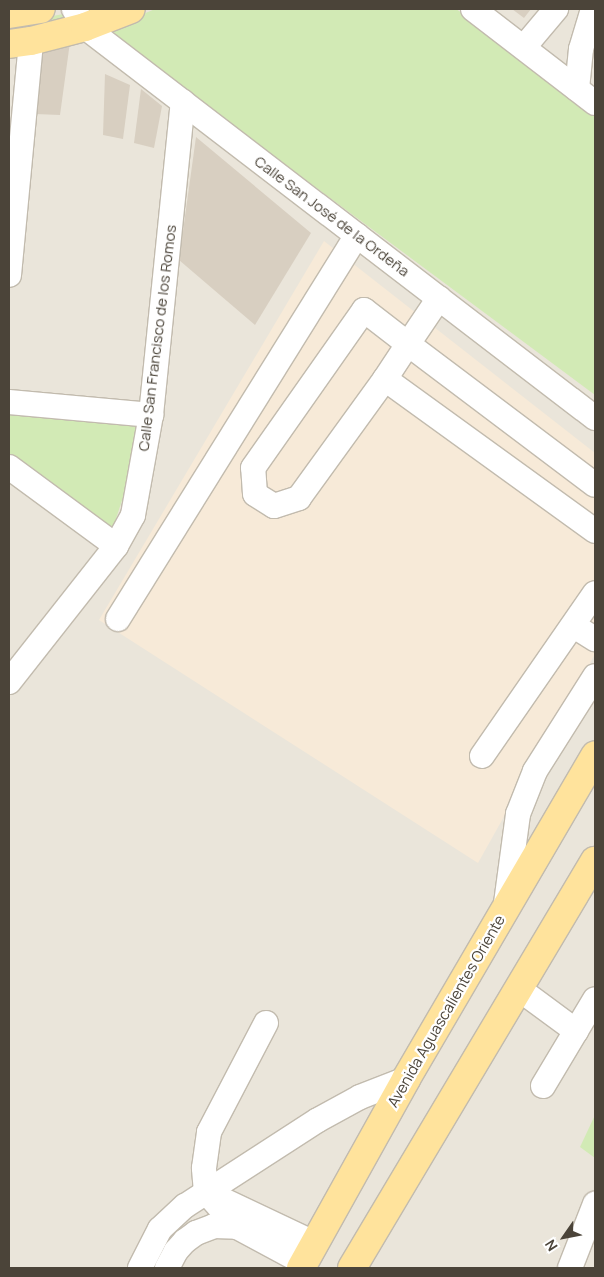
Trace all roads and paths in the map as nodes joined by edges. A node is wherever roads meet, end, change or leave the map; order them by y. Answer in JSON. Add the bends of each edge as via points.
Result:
{"nodes":[{"id":1,"x":41,"y":9,"type":"edge"},
{"id":2,"x":130,"y":9,"type":"edge"},
{"id":3,"x":474,"y":9,"type":"edge"},
{"id":4,"x":556,"y":9,"type":"edge"},
{"id":5,"x":593,"y":9,"type":"edge"},
{"id":6,"x":9,"y":14,"type":"edge"},
{"id":7,"x":80,"y":18,"type":"edge"},
{"id":8,"x":20,"y":43,"type":"edge"},
{"id":9,"x":524,"y":47,"type":"junction"},
{"id":10,"x":577,"y":89,"type":"junction"},
{"id":11,"x":183,"y":102,"type":"junction"},
{"id":12,"x":595,"y":104,"type":"edge"},
{"id":13,"x":357,"y":235,"type":"junction"},
{"id":14,"x":9,"y":275,"type":"edge"},
{"id":15,"x":439,"y":298,"type":"junction"},
{"id":16,"x":408,"y":344,"type":"junction"},
{"id":17,"x":385,"y":379,"type":"junction"},
{"id":18,"x":9,"y":402,"type":"edge"},
{"id":19,"x":151,"y":415,"type":"junction"},
{"id":20,"x":595,"y":418,"type":"edge"},
{"id":21,"x":9,"y":467,"type":"edge"},
{"id":22,"x":595,"y":485,"type":"edge"},
{"id":23,"x":591,"y":520,"type":"edge"},
{"id":24,"x":116,"y":546,"type":"junction"},
{"id":25,"x":595,"y":593,"type":"edge"},
{"id":26,"x":118,"y":619,"type":"dead end"},
{"id":27,"x":574,"y":626,"type":"junction"},
{"id":28,"x":595,"y":639,"type":"edge"},
{"id":29,"x":595,"y":676,"type":"edge"},
{"id":30,"x":9,"y":682,"type":"edge"},
{"id":31,"x":482,"y":756,"type":"dead end"},
{"id":32,"x":595,"y":756,"type":"edge"},
{"id":33,"x":595,"y":860,"type":"edge"},
{"id":34,"x":505,"y":909,"type":"junction"},
{"id":35,"x":519,"y":990,"type":"junction"},
{"id":36,"x":595,"y":999,"type":"edge"},
{"id":37,"x":266,"y":1023,"type":"dead end"},
{"id":38,"x":576,"y":1031,"type":"junction"},
{"id":39,"x":406,"y":1079,"type":"junction"},
{"id":40,"x":543,"y":1086,"type":"dead end"},
{"id":41,"x":206,"y":1192,"type":"junction"},
{"id":42,"x":595,"y":1204,"type":"edge"},
{"id":43,"x":170,"y":1218,"type":"junction"},
{"id":44,"x":237,"y":1227,"type":"junction"},
{"id":45,"x":372,"y":1236,"type":"junction"},
{"id":46,"x":185,"y":1241,"type":"junction"},
{"id":47,"x":306,"y":1258,"type":"edge"},
{"id":48,"x":140,"y":1268,"type":"edge"},
{"id":49,"x":167,"y":1268,"type":"edge"},
{"id":50,"x":352,"y":1268,"type":"edge"},
{"id":51,"x":366,"y":1268,"type":"edge"},
{"id":52,"x":570,"y":1268,"type":"edge"}],
"edges":[{"from":1,"to":6,"type":"main road"},
{"from":2,"to":7,"type":"main road"},
{"from":3,"to":9,"type":"street"},
{"from":4,"to":9,"type":"street"},
{"from":5,"to":10,"type":"street","via":[[581,49]]},
{"from":7,"to":8,"type":"main road"},
{"from":7,"to":11,"type":"street","name":"Calle San José de la Ordeña"},
{"from":8,"to":14,"type":"street"},
{"from":9,"to":10,"type":"street"},
{"from":10,"to":12,"type":"street"},
{"from":11,"to":13,"type":"street","name":"Calle San José de la Ordeña"},
{"from":11,"to":19,"type":"street","name":"Calle San Francisco de los Romos"},
{"from":13,"to":15,"type":"street","name":"Calle San José de la Ordeña"},
{"from":13,"to":26,"type":"street"},
{"from":15,"to":16,"type":"street"},
{"from":15,"to":20,"type":"street","name":"Calle San José de la Ordeña"},
{"from":16,"to":17,"type":"street"},
{"from":16,"to":17,"type":"street","via":[[364,310],[253,468],[255,494],[274,506],[299,498]]},
{"from":16,"to":22,"type":"street"},
{"from":17,"to":23,"type":"street"},
{"from":18,"to":19,"type":"street"},
{"from":19,"to":24,"type":"street","name":"Calle San Francisco de los Romos","via":[[134,515]]},
{"from":21,"to":24,"type":"street"},
{"from":24,"to":30,"type":"street","name":"Calle San Francisco de los Romos"},
{"from":25,"to":27,"type":"street"},
{"from":27,"to":28,"type":"street"},
{"from":27,"to":31,"type":"street"},
{"from":29,"to":34,"type":"street","via":[[535,771],[521,805]]},
{"from":32,"to":34,"type":"main road","name":"Avenida Aguascalientes Oriente"},
{"from":33,"to":35,"type":"main road"},
{"from":34,"to":39,"type":"main road","name":"Avenida Aguascalientes Oriente"},
{"from":35,"to":38,"type":"street"},
{"from":35,"to":45,"type":"main road"},
{"from":36,"to":38,"type":"street"},
{"from":37,"to":41,"type":"street","via":[[209,1132],[204,1168]]},
{"from":38,"to":40,"type":"street"},
{"from":39,"to":41,"type":"street","via":[[360,1097],[318,1120]]},
{"from":39,"to":47,"type":"main road","name":"Avenida Aguascalientes Oriente"},
{"from":41,"to":43,"type":"street"},
{"from":41,"to":44,"type":"street"},
{"from":41,"to":47,"type":"street"},
{"from":42,"to":52,"type":"street"},
{"from":43,"to":46,"type":"street"},
{"from":43,"to":48,"type":"street","via":[[152,1241]]},
{"from":44,"to":46,"type":"street","via":[[214,1226]]},
{"from":44,"to":47,"type":"street"},
{"from":45,"to":50,"type":"main road"},
{"from":45,"to":51,"type":"street"},
{"from":46,"to":49,"type":"street"}]}
